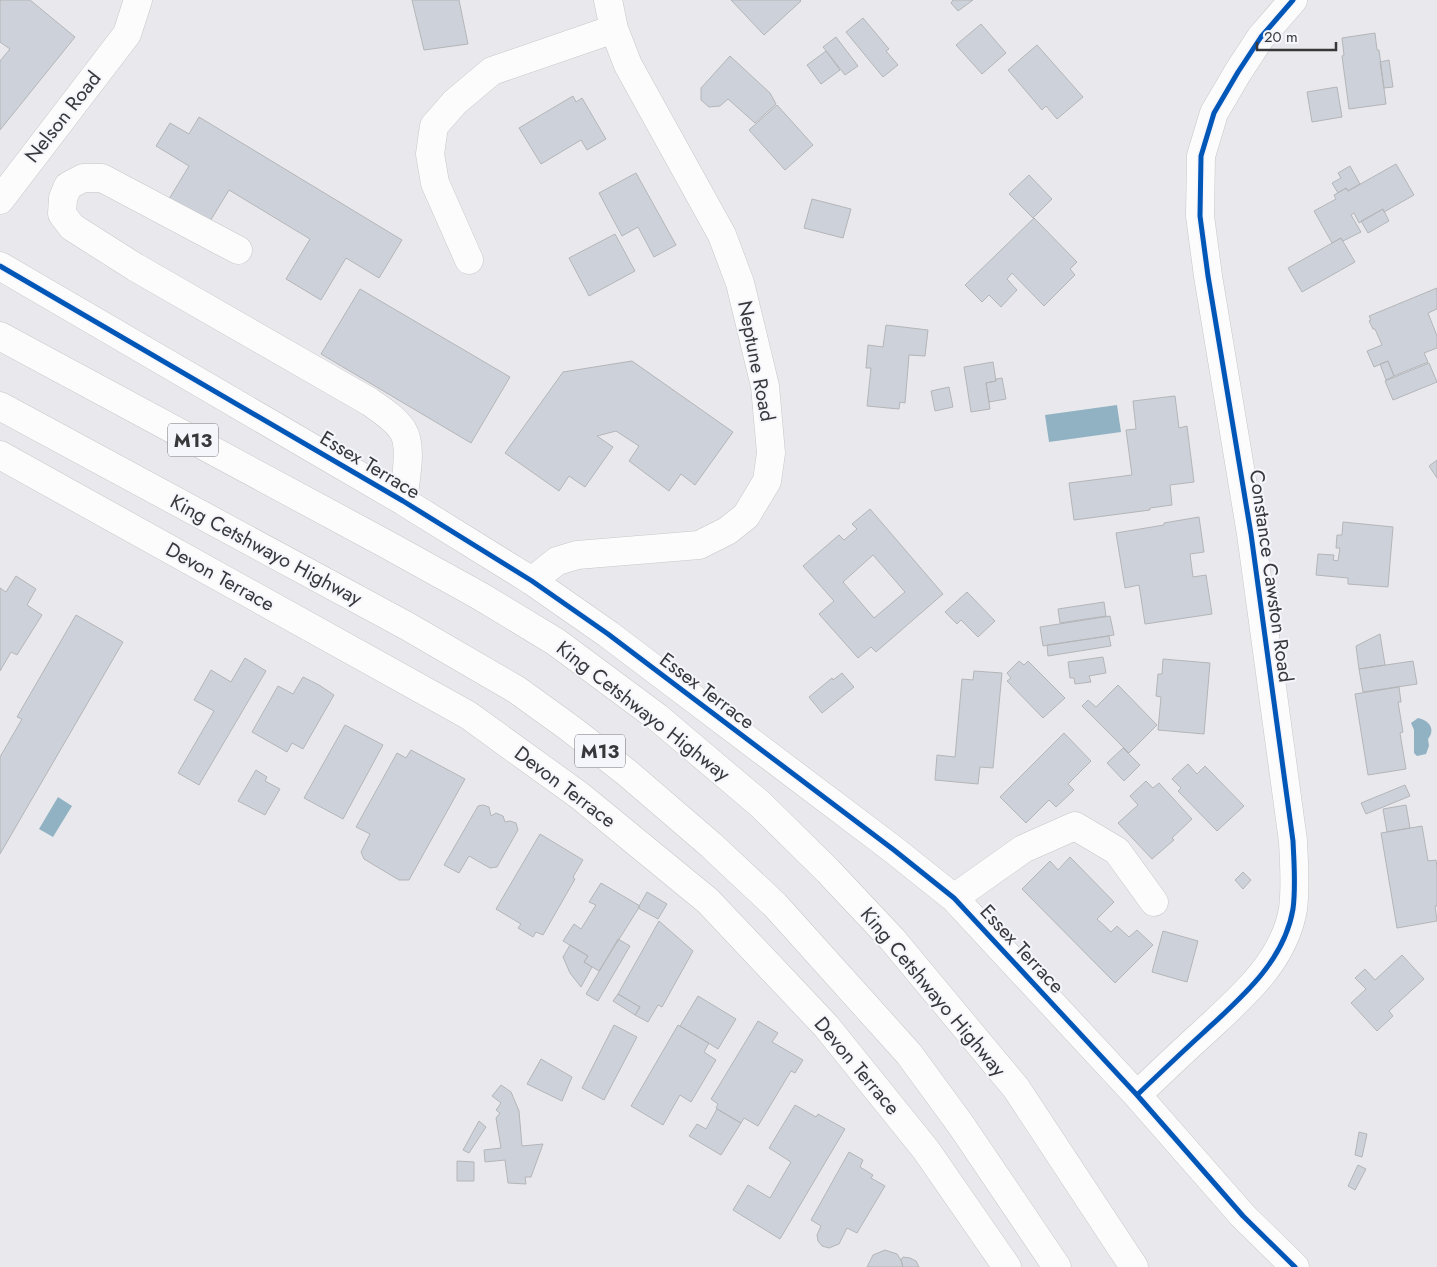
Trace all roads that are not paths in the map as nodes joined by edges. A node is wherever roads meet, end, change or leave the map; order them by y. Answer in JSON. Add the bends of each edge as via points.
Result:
{"nodes":[{"id":1,"x":119,"y":0,"type":"edge"},
{"id":2,"x":138,"y":0,"type":"edge"},
{"id":3,"x":608,"y":0,"type":"edge"},
{"id":4,"x":1293,"y":0,"type":"edge"},
{"id":5,"x":614,"y":28,"type":"junction"},
{"id":6,"x":127,"y":34,"type":"junction"},
{"id":7,"x":0,"y":200,"type":"edge"},
{"id":8,"x":238,"y":250,"type":"dead end"},
{"id":9,"x":469,"y":260,"type":"dead end"},
{"id":10,"x":0,"y":266,"type":"edge"},
{"id":11,"x":0,"y":336,"type":"edge"},
{"id":12,"x":0,"y":406,"type":"edge"},
{"id":13,"x":0,"y":455,"type":"edge"},
{"id":14,"x":403,"y":501,"type":"junction"},
{"id":15,"x":532,"y":581,"type":"junction"},
{"id":16,"x":954,"y":898,"type":"junction"},
{"id":17,"x":1154,"y":902,"type":"dead end"},
{"id":18,"x":1136,"y":1095,"type":"junction"},
{"id":19,"x":1007,"y":1267,"type":"edge"},
{"id":20,"x":1057,"y":1267,"type":"edge"},
{"id":21,"x":1134,"y":1267,"type":"edge"},
{"id":22,"x":1295,"y":1267,"type":"edge"}],
"edges":[{"from":1,"to":6,"type":"main road"},
{"from":2,"to":6,"type":"main road","name":"Nelson Road"},
{"from":3,"to":5,"type":"main road","name":"Neptune Road"},
{"from":4,"to":18,"type":"main road","name":"Constance Cawston Road","via":[[1261,37],[1214,113],[1201,156],[1200,216],[1251,534],[1293,841],[1295,886],[1292,911],[1275,957],[1248,991]]},
{"from":5,"to":9,"type":"main road","via":[[492,71],[454,102],[434,126],[430,154],[435,182]]},
{"from":5,"to":15,"type":"main road","name":"Neptune Road","via":[[628,66],[722,235],[740,283],[765,386],[771,453],[767,481],[746,516],[727,531],[698,545],[577,555],[557,561]]},
{"from":6,"to":7,"type":"main road","name":"Nelson Road"},
{"from":8,"to":14,"type":"main road","via":[[102,178],[82,178],[68,186],[63,198],[62,214],[72,227],[370,402],[390,417],[403,431],[408,446]]},
{"from":10,"to":14,"type":"main road","name":"Essex Terrace"},
{"from":11,"to":21,"type":"main road","name":"King Cetshwayo Highway","number":"M13","via":[[480,596],[556,642],[657,717],[760,804],[892,939],[1016,1088]]},
{"from":12,"to":20,"type":"main road","name":"King Cetshwayo Highway","number":"M13","via":[[415,631],[517,690],[626,772],[775,905],[909,1054]]},
{"from":13,"to":19,"type":"main road","name":"Devon Terrace","via":[[468,715],[580,796],[708,901],[826,1026],[926,1150]]},
{"from":14,"to":15,"type":"main road","name":"Essex Terrace"},
{"from":15,"to":16,"type":"main road","name":"Essex Terrace","via":[[608,634]]},
{"from":16,"to":17,"type":"main road","via":[[1023,849],[1075,826],[1116,851]]},
{"from":16,"to":18,"type":"main road","name":"Essex Terrace"},
{"from":18,"to":22,"type":"main road","name":"Essex Terrace","via":[[1243,1216]]}]}
